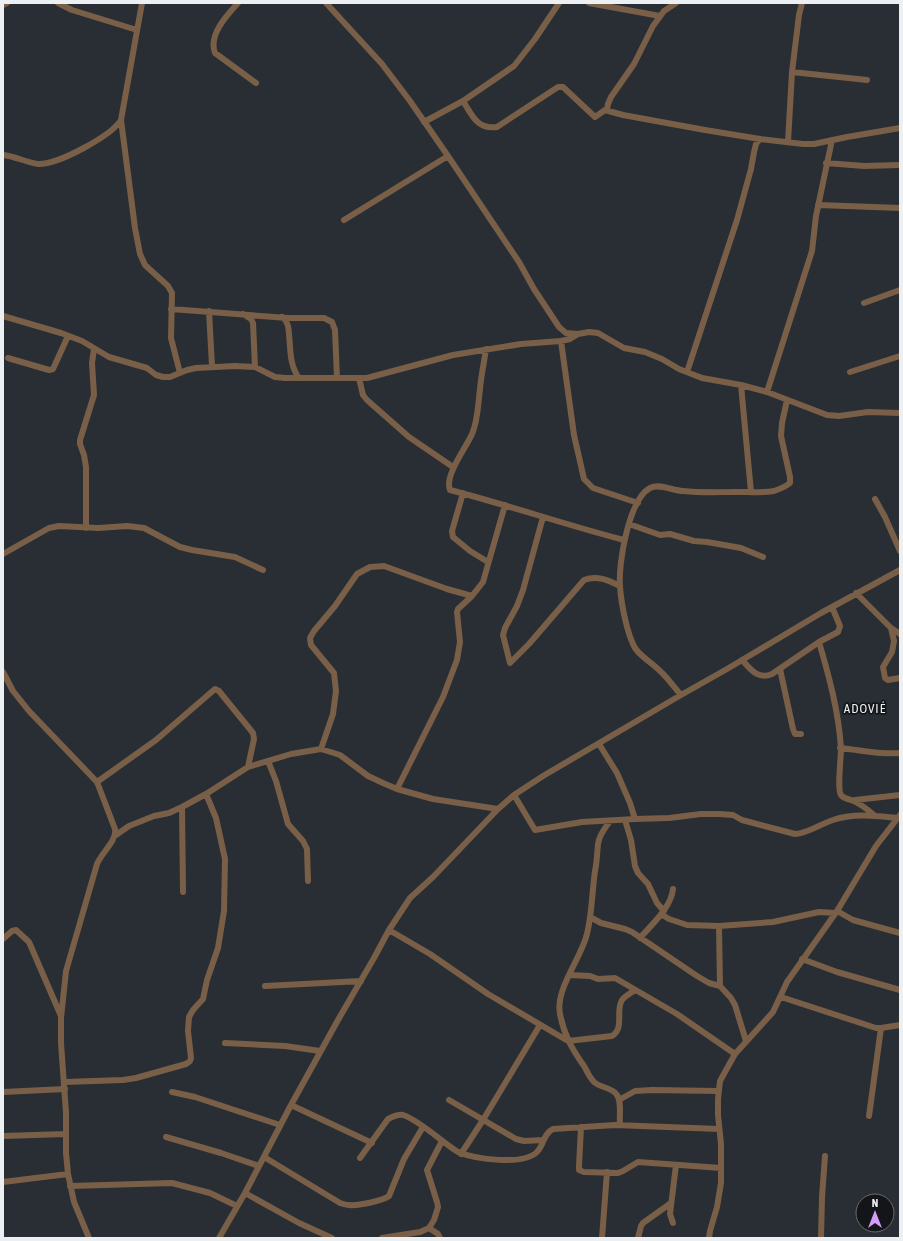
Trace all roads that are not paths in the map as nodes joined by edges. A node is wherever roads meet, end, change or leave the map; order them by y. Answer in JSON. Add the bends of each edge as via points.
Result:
{"nodes":[{"id":1,"x":7,"y":3,"type":"edge"},
{"id":2,"x":58,"y":3,"type":"edge"},
{"id":3,"x":142,"y":3,"type":"edge"},
{"id":4,"x":238,"y":3,"type":"edge"},
{"id":5,"x":326,"y":3,"type":"edge"},
{"id":6,"x":559,"y":3,"type":"edge"},
{"id":7,"x":589,"y":3,"type":"edge"},
{"id":8,"x":676,"y":3,"type":"edge"},
{"id":9,"x":802,"y":3,"type":"edge"},
{"id":10,"x":602,"y":4,"type":"edge"},
{"id":11,"x":3,"y":5,"type":"edge"},
{"id":12,"x":660,"y":16,"type":"junction"},
{"id":13,"x":137,"y":30,"type":"junction"},
{"id":14,"x":792,"y":72,"type":"junction"},
{"id":15,"x":868,"y":80,"type":"dead end"},
{"id":16,"x":256,"y":83,"type":"dead end"},
{"id":17,"x":463,"y":101,"type":"junction"},
{"id":18,"x":607,"y":110,"type":"junction"},
{"id":19,"x":122,"y":120,"type":"junction"},
{"id":20,"x":424,"y":122,"type":"junction"},
{"id":21,"x":900,"y":128,"type":"edge"},
{"id":22,"x":760,"y":139,"type":"junction"},
{"id":23,"x":832,"y":140,"type":"junction"},
{"id":24,"x":788,"y":142,"type":"junction"},
{"id":25,"x":3,"y":155,"type":"edge"},
{"id":26,"x":448,"y":156,"type":"junction"},
{"id":27,"x":826,"y":163,"type":"junction"},
{"id":28,"x":900,"y":165,"type":"edge"},
{"id":29,"x":818,"y":204,"type":"junction"},
{"id":30,"x":900,"y":208,"type":"edge"},
{"id":31,"x":344,"y":220,"type":"dead end"},
{"id":32,"x":900,"y":290,"type":"edge"},
{"id":33,"x":864,"y":303,"type":"dead end"},
{"id":34,"x":171,"y":309,"type":"junction"},
{"id":35,"x":209,"y":312,"type":"junction"},
{"id":36,"x":243,"y":314,"type":"junction"},
{"id":37,"x":3,"y":316,"type":"edge"},
{"id":38,"x":282,"y":317,"type":"junction"},
{"id":39,"x":578,"y":334,"type":"junction"},
{"id":40,"x":68,"y":336,"type":"junction"},
{"id":41,"x":561,"y":342,"type":"junction"},
{"id":42,"x":94,"y":349,"type":"junction"},
{"id":43,"x":486,"y":349,"type":"junction"},
{"id":44,"x":900,"y":356,"type":"edge"},
{"id":45,"x":8,"y":358,"type":"dead end"},
{"id":46,"x":212,"y":366,"type":"junction"},
{"id":47,"x":255,"y":367,"type":"junction"},
{"id":48,"x":687,"y":372,"type":"junction"},
{"id":49,"x":850,"y":372,"type":"dead end"},
{"id":50,"x":180,"y":373,"type":"junction"},
{"id":51,"x":299,"y":378,"type":"junction"},
{"id":52,"x":337,"y":378,"type":"junction"},
{"id":53,"x":359,"y":378,"type":"junction"},
{"id":54,"x":741,"y":385,"type":"junction"},
{"id":55,"x":767,"y":392,"type":"junction"},
{"id":56,"x":788,"y":400,"type":"junction"},
{"id":57,"x":900,"y":413,"type":"edge"},
{"id":58,"x":453,"y":467,"type":"junction"},
{"id":59,"x":751,"y":492,"type":"junction"},
{"id":60,"x":463,"y":493,"type":"junction"},
{"id":61,"x":875,"y":499,"type":"dead end"},
{"id":62,"x":638,"y":503,"type":"junction"},
{"id":63,"x":505,"y":505,"type":"junction"},
{"id":64,"x":543,"y":517,"type":"junction"},
{"id":65,"x":629,"y":524,"type":"junction"},
{"id":66,"x":86,"y":528,"type":"junction"},
{"id":67,"x":624,"y":540,"type":"junction"},
{"id":68,"x":900,"y":551,"type":"edge"},
{"id":69,"x":3,"y":554,"type":"edge"},
{"id":70,"x":763,"y":557,"type":"dead end"},
{"id":71,"x":488,"y":562,"type":"junction"},
{"id":72,"x":263,"y":570,"type":"dead end"},
{"id":73,"x":900,"y":570,"type":"edge"},
{"id":74,"x":620,"y":586,"type":"junction"},
{"id":75,"x":856,"y":593,"type":"junction"},
{"id":76,"x":472,"y":596,"type":"junction"},
{"id":77,"x":832,"y":607,"type":"junction"},
{"id":78,"x":891,"y":628,"type":"junction"},
{"id":79,"x":900,"y":634,"type":"edge"},
{"id":80,"x":820,"y":642,"type":"junction"},
{"id":81,"x":742,"y":660,"type":"junction"},
{"id":82,"x":780,"y":669,"type":"junction"},
{"id":83,"x":3,"y":672,"type":"edge"},
{"id":84,"x":900,"y":678,"type":"edge"},
{"id":85,"x":681,"y":695,"type":"junction"},
{"id":86,"x":801,"y":734,"type":"dead end"},
{"id":87,"x":599,"y":744,"type":"junction"},
{"id":88,"x":840,"y":748,"type":"junction"},
{"id":89,"x":321,"y":749,"type":"junction"},
{"id":90,"x":900,"y":753,"type":"edge"},
{"id":91,"x":268,"y":761,"type":"junction"},
{"id":92,"x":248,"y":767,"type":"junction"},
{"id":93,"x":97,"y":782,"type":"junction"},
{"id":94,"x":397,"y":789,"type":"junction"},
{"id":95,"x":206,"y":794,"type":"junction"},
{"id":96,"x":900,"y":794,"type":"edge"},
{"id":97,"x":514,"y":795,"type":"junction"},
{"id":98,"x":853,"y":800,"type":"junction"},
{"id":99,"x":182,"y":807,"type":"junction"},
{"id":100,"x":498,"y":809,"type":"junction"},
{"id":101,"x":874,"y":815,"type":"junction"},
{"id":102,"x":899,"y":817,"type":"edge"},
{"id":103,"x":635,"y":819,"type":"junction"},
{"id":104,"x":610,"y":820,"type":"junction"},
{"id":105,"x":625,"y":820,"type":"junction"},
{"id":106,"x":116,"y":834,"type":"junction"},
{"id":107,"x":308,"y":881,"type":"dead end"},
{"id":108,"x":673,"y":889,"type":"dead end"},
{"id":109,"x":183,"y":892,"type":"dead end"},
{"id":110,"x":663,"y":912,"type":"junction"},
{"id":111,"x":836,"y":912,"type":"junction"},
{"id":112,"x":590,"y":917,"type":"junction"},
{"id":113,"x":719,"y":926,"type":"junction"},
{"id":114,"x":389,"y":930,"type":"junction"},
{"id":115,"x":900,"y":933,"type":"edge"},
{"id":116,"x":640,"y":938,"type":"junction"},
{"id":117,"x":3,"y":939,"type":"edge"},
{"id":118,"x":802,"y":959,"type":"junction"},
{"id":119,"x":570,"y":975,"type":"junction"},
{"id":120,"x":361,"y":982,"type":"junction"},
{"id":121,"x":265,"y":986,"type":"dead end"},
{"id":122,"x":720,"y":986,"type":"junction"},
{"id":123,"x":635,"y":990,"type":"junction"},
{"id":124,"x":900,"y":990,"type":"edge"},
{"id":125,"x":781,"y":997,"type":"junction"},
{"id":126,"x":61,"y":1018,"type":"junction"},
{"id":127,"x":540,"y":1025,"type":"junction"},
{"id":128,"x":900,"y":1025,"type":"edge"},
{"id":129,"x":881,"y":1028,"type":"junction"},
{"id":130,"x":568,"y":1041,"type":"junction"},
{"id":131,"x":746,"y":1041,"type":"junction"},
{"id":132,"x":225,"y":1044,"type":"dead end"},
{"id":133,"x":320,"y":1051,"type":"junction"},
{"id":134,"x":734,"y":1054,"type":"junction"},
{"id":135,"x":64,"y":1082,"type":"junction"},
{"id":136,"x":65,"y":1089,"type":"junction"},
{"id":137,"x":718,"y":1091,"type":"junction"},
{"id":138,"x":3,"y":1092,"type":"edge"},
{"id":139,"x":172,"y":1092,"type":"dead end"},
{"id":140,"x":449,"y":1100,"type":"dead end"},
{"id":141,"x":619,"y":1100,"type":"junction"},
{"id":142,"x":291,"y":1105,"type":"junction"},
{"id":143,"x":869,"y":1116,"type":"dead end"},
{"id":144,"x":483,"y":1120,"type":"junction"},
{"id":145,"x":280,"y":1125,"type":"junction"},
{"id":146,"x":620,"y":1125,"type":"junction"},
{"id":147,"x":582,"y":1126,"type":"junction"},
{"id":148,"x":423,"y":1127,"type":"junction"},
{"id":149,"x":719,"y":1129,"type":"junction"},
{"id":150,"x":66,"y":1134,"type":"junction"},
{"id":151,"x":3,"y":1136,"type":"edge"},
{"id":152,"x":166,"y":1138,"type":"dead end"},
{"id":153,"x":543,"y":1140,"type":"junction"},
{"id":154,"x":442,"y":1141,"type":"junction"},
{"id":155,"x":372,"y":1142,"type":"junction"},
{"id":156,"x":461,"y":1154,"type":"junction"},
{"id":157,"x":825,"y":1156,"type":"dead end"},
{"id":158,"x":264,"y":1158,"type":"junction"},
{"id":159,"x":360,"y":1158,"type":"dead end"},
{"id":160,"x":676,"y":1165,"type":"junction"},
{"id":161,"x":259,"y":1166,"type":"junction"},
{"id":162,"x":722,"y":1168,"type":"junction"},
{"id":163,"x":607,"y":1172,"type":"junction"},
{"id":164,"x":68,"y":1174,"type":"junction"},
{"id":165,"x":3,"y":1182,"type":"edge"},
{"id":166,"x":70,"y":1186,"type":"junction"},
{"id":167,"x":245,"y":1193,"type":"junction"},
{"id":168,"x":671,"y":1203,"type":"junction"},
{"id":169,"x":237,"y":1206,"type":"junction"},
{"id":170,"x":673,"y":1223,"type":"dead end"},
{"id":171,"x":429,"y":1228,"type":"junction"},
{"id":172,"x":89,"y":1238,"type":"edge"},
{"id":173,"x":219,"y":1238,"type":"edge"},
{"id":174,"x":332,"y":1238,"type":"edge"},
{"id":175,"x":382,"y":1238,"type":"edge"},
{"id":176,"x":440,"y":1238,"type":"edge"},
{"id":177,"x":602,"y":1238,"type":"edge"},
{"id":178,"x":638,"y":1238,"type":"edge"},
{"id":179,"x":709,"y":1238,"type":"edge"},
{"id":180,"x":821,"y":1238,"type":"edge"}],
"edges":[{"from":1,"to":11,"type":"street"},
{"from":2,"to":13,"type":"street","via":[[72,10]]},
{"from":3,"to":13,"type":"street"},
{"from":4,"to":16,"type":"street","via":[[217,31],[213,47],[215,53]]},
{"from":5,"to":20,"type":"street","via":[[382,64]]},
{"from":6,"to":17,"type":"street","via":[[514,66]]},
{"from":7,"to":10,"type":"street"},
{"from":8,"to":12,"type":"street"},
{"from":9,"to":14,"type":"street"},
{"from":10,"to":12,"type":"street"},
{"from":12,"to":18,"type":"street","via":[[634,64],[611,97]]},
{"from":13,"to":19,"type":"street"},
{"from":14,"to":15,"type":"street"},
{"from":14,"to":24,"type":"street"},
{"from":17,"to":18,"type":"street","via":[[475,120],[483,127],[489,128],[497,127],[558,87],[563,87],[594,117]]},
{"from":17,"to":20,"type":"street"},
{"from":18,"to":22,"type":"street","via":[[664,123]]},
{"from":19,"to":25,"type":"street","via":[[102,138],[53,162],[38,164]]},
{"from":19,"to":34,"type":"street","via":[[140,254],[145,265],[172,293]]},
{"from":20,"to":26,"type":"street"},
{"from":21,"to":23,"type":"street"},
{"from":22,"to":24,"type":"street"},
{"from":22,"to":48,"type":"street","via":[[756,144],[737,220]]},
{"from":23,"to":24,"type":"street","via":[[814,144]]},
{"from":23,"to":27,"type":"street"},
{"from":26,"to":31,"type":"street"},
{"from":26,"to":39,"type":"street","via":[[559,327],[566,333]]},
{"from":27,"to":28,"type":"street"},
{"from":27,"to":29,"type":"street"},
{"from":29,"to":30,"type":"street"},
{"from":29,"to":55,"type":"street","via":[[812,250]]},
{"from":32,"to":33,"type":"street"},
{"from":34,"to":35,"type":"street"},
{"from":34,"to":50,"type":"street","via":[[171,338]]},
{"from":35,"to":36,"type":"street"},
{"from":35,"to":46,"type":"street"},
{"from":36,"to":38,"type":"street"},
{"from":36,"to":47,"type":"street","via":[[253,323]]},
{"from":37,"to":40,"type":"street"},
{"from":38,"to":51,"type":"street","via":[[288,326],[292,365]]},
{"from":38,"to":52,"type":"street","via":[[324,318],[332,322],[335,330]]},
{"from":39,"to":41,"type":"street"},
{"from":39,"to":48,"type":"street","via":[[598,333],[624,348],[645,352]]},
{"from":40,"to":42,"type":"street"},
{"from":40,"to":45,"type":"street","via":[[53,369]]},
{"from":41,"to":43,"type":"street"},
{"from":41,"to":62,"type":"street","via":[[574,435],[584,479],[593,488]]},
{"from":42,"to":50,"type":"street","via":[[109,357],[147,368],[163,377]]},
{"from":42,"to":66,"type":"street","via":[[94,395],[80,440],[86,467]]},
{"from":43,"to":53,"type":"street"},
{"from":43,"to":58,"type":"street","via":[[477,418],[465,449]]},
{"from":44,"to":49,"type":"street"},
{"from":46,"to":47,"type":"street"},
{"from":46,"to":50,"type":"street"},
{"from":47,"to":51,"type":"street","via":[[275,377]]},
{"from":48,"to":54,"type":"street","via":[[702,378]]},
{"from":51,"to":52,"type":"street"},
{"from":52,"to":53,"type":"street"},
{"from":53,"to":58,"type":"street","via":[[363,395],[367,400],[409,437]]},
{"from":54,"to":55,"type":"street"},
{"from":54,"to":59,"type":"street"},
{"from":55,"to":56,"type":"street"},
{"from":56,"to":57,"type":"street","via":[[833,416],[868,412]]},
{"from":56,"to":59,"type":"street","via":[[781,436],[790,483],[768,492]]},
{"from":58,"to":60,"type":"street","via":[[448,486],[450,490]]},
{"from":59,"to":62,"type":"street","via":[[682,491],[656,487],[650,488]]},
{"from":60,"to":63,"type":"street"},
{"from":60,"to":71,"type":"street","via":[[452,531],[453,537]]},
{"from":61,"to":68,"type":"street"},
{"from":62,"to":65,"type":"street"},
{"from":63,"to":64,"type":"street"},
{"from":63,"to":71,"type":"street"},
{"from":64,"to":67,"type":"street"},
{"from":64,"to":74,"type":"street","via":[[523,590],[503,635],[510,663],[584,580],[591,577],[608,580]]},
{"from":65,"to":67,"type":"street"},
{"from":65,"to":70,"type":"street","via":[[660,535],[670,534],[694,541],[741,548]]},
{"from":66,"to":69,"type":"street","via":[[49,528]]},
{"from":66,"to":72,"type":"street","via":[[144,528],[180,547],[235,557]]},
{"from":67,"to":74,"type":"street"},
{"from":71,"to":76,"type":"street","via":[[483,582]]},
{"from":73,"to":75,"type":"street"},
{"from":74,"to":85,"type":"street","via":[[628,633],[635,648],[643,658],[660,670]]},
{"from":75,"to":77,"type":"street"},
{"from":75,"to":78,"type":"street"},
{"from":76,"to":89,"type":"street","via":[[384,566],[370,567],[357,574],[310,638],[311,645],[334,673],[336,691],[333,714]]},
{"from":76,"to":94,"type":"street","via":[[457,612],[459,653],[443,697]]},
{"from":77,"to":80,"type":"street","via":[[840,626],[838,632]]},
{"from":77,"to":81,"type":"street"},
{"from":78,"to":79,"type":"street"},
{"from":78,"to":84,"type":"street","via":[[893,647],[883,667],[883,673],[888,680]]},
{"from":80,"to":82,"type":"street"},
{"from":80,"to":88,"type":"street","via":[[840,731]]},
{"from":81,"to":82,"type":"street","via":[[758,675],[767,676]]},
{"from":81,"to":85,"type":"street"},
{"from":82,"to":86,"type":"street","via":[[793,729],[795,734]]},
{"from":83,"to":93,"type":"street","via":[[13,691],[29,711]]},
{"from":85,"to":87,"type":"street"},
{"from":87,"to":97,"type":"street"},
{"from":87,"to":103,"type":"street","via":[[617,773]]},
{"from":88,"to":90,"type":"street","via":[[881,754]]},
{"from":88,"to":98,"type":"street","via":[[838,786],[844,798]]},
{"from":89,"to":91,"type":"street"},
{"from":89,"to":94,"type":"street","via":[[340,755],[368,776]]},
{"from":91,"to":92,"type":"street"},
{"from":91,"to":107,"type":"street","via":[[288,824],[307,849]]},
{"from":92,"to":93,"type":"street","via":[[253,733],[215,689],[156,740]]},
{"from":92,"to":95,"type":"street"},
{"from":93,"to":106,"type":"street"},
{"from":94,"to":100,"type":"street","via":[[434,799]]},
{"from":95,"to":99,"type":"street"},
{"from":95,"to":135,"type":"street","via":[[216,818],[225,859],[224,911],[218,948],[203,999],[189,1017],[190,1061],[130,1079]]},
{"from":96,"to":98,"type":"street"},
{"from":97,"to":100,"type":"street"},
{"from":97,"to":104,"type":"street","via":[[535,830]]},
{"from":98,"to":101,"type":"street"},
{"from":99,"to":106,"type":"street","via":[[128,826]]},
{"from":99,"to":109,"type":"street"},
{"from":100,"to":114,"type":"street","via":[[410,898]]},
{"from":101,"to":102,"type":"street"},
{"from":101,"to":103,"type":"street","via":[[845,816],[795,834],[719,814]]},
{"from":102,"to":111,"type":"street","via":[[876,846]]},
{"from":103,"to":105,"type":"street"},
{"from":104,"to":105,"type":"street"},
{"from":104,"to":112,"type":"street","via":[[598,844]]},
{"from":105,"to":110,"type":"street","via":[[635,866]]},
{"from":106,"to":126,"type":"street","via":[[97,864],[66,972]]},
{"from":108,"to":110,"type":"street"},
{"from":110,"to":113,"type":"street","via":[[670,919],[687,925]]},
{"from":110,"to":116,"type":"street"},
{"from":111,"to":113,"type":"street","via":[[819,912],[773,922]]},
{"from":111,"to":115,"type":"street","via":[[853,920]]},
{"from":111,"to":118,"type":"street"},
{"from":112,"to":116,"type":"street","via":[[606,925],[625,929]]},
{"from":112,"to":119,"type":"street","via":[[584,946]]},
{"from":113,"to":122,"type":"street"},
{"from":114,"to":120,"type":"street"},
{"from":114,"to":127,"type":"street"},
{"from":116,"to":122,"type":"street","via":[[697,976]]},
{"from":117,"to":126,"type":"street","via":[[16,930],[29,942]]},
{"from":118,"to":124,"type":"street"},
{"from":118,"to":125,"type":"street","via":[[787,982]]},
{"from":119,"to":123,"type":"street","via":[[590,976],[598,980],[615,978]]},
{"from":119,"to":130,"type":"street","via":[[560,1005]]},
{"from":120,"to":121,"type":"street"},
{"from":120,"to":133,"type":"street"},
{"from":122,"to":131,"type":"street","via":[[735,1006]]},
{"from":123,"to":130,"type":"street","via":[[622,1001],[616,1033],[612,1036]]},
{"from":123,"to":134,"type":"street","via":[[677,1014]]},
{"from":125,"to":129,"type":"street"},
{"from":125,"to":131,"type":"street","via":[[773,1012]]},
{"from":126,"to":135,"type":"street"},
{"from":127,"to":130,"type":"street"},
{"from":127,"to":144,"type":"street"},
{"from":128,"to":129,"type":"street"},
{"from":129,"to":143,"type":"street"},
{"from":130,"to":141,"type":"street","via":[[592,1079],[598,1085],[614,1091]]},
{"from":131,"to":134,"type":"street"},
{"from":132,"to":133,"type":"street","via":[[285,1046]]},
{"from":133,"to":142,"type":"street"},
{"from":134,"to":137,"type":"street","via":[[720,1081]]},
{"from":135,"to":136,"type":"street"},
{"from":136,"to":138,"type":"street"},
{"from":136,"to":150,"type":"street"},
{"from":137,"to":141,"type":"street","via":[[635,1091]]},
{"from":137,"to":149,"type":"street"},
{"from":139,"to":145,"type":"street"},
{"from":140,"to":144,"type":"street"},
{"from":141,"to":146,"type":"street"},
{"from":142,"to":145,"type":"street"},
{"from":142,"to":155,"type":"street"},
{"from":144,"to":153,"type":"street","via":[[516,1139]]},
{"from":144,"to":156,"type":"street"},
{"from":145,"to":158,"type":"street"},
{"from":146,"to":147,"type":"street"},
{"from":146,"to":149,"type":"street"},
{"from":147,"to":153,"type":"street","via":[[553,1130],[548,1132]]},
{"from":147,"to":163,"type":"street","via":[[579,1170]]},
{"from":148,"to":154,"type":"street"},
{"from":148,"to":155,"type":"street","via":[[401,1115],[394,1116],[388,1119]]},
{"from":148,"to":158,"type":"street","via":[[404,1159],[388,1196],[355,1205],[340,1203]]},
{"from":149,"to":162,"type":"street"},
{"from":150,"to":151,"type":"street"},
{"from":150,"to":164,"type":"street"},
{"from":152,"to":161,"type":"street"},
{"from":153,"to":156,"type":"street","via":[[533,1155],[515,1159],[487,1160]]},
{"from":154,"to":156,"type":"street"},
{"from":154,"to":171,"type":"street","via":[[427,1170],[438,1207]]},
{"from":155,"to":159,"type":"street"},
{"from":157,"to":180,"type":"street"},
{"from":158,"to":161,"type":"street"},
{"from":160,"to":162,"type":"street"},
{"from":160,"to":163,"type":"street","via":[[638,1162],[623,1171]]},
{"from":160,"to":168,"type":"street"},
{"from":161,"to":167,"type":"street"},
{"from":162,"to":179,"type":"street","via":[[722,1183]]},
{"from":163,"to":177,"type":"street"},
{"from":164,"to":165,"type":"street"},
{"from":164,"to":166,"type":"street"},
{"from":166,"to":169,"type":"street","via":[[172,1183],[210,1193]]},
{"from":166,"to":172,"type":"street","via":[[78,1214]]},
{"from":167,"to":169,"type":"street"},
{"from":167,"to":174,"type":"street"},
{"from":168,"to":170,"type":"street","via":[[670,1216]]},
{"from":168,"to":178,"type":"street","via":[[641,1226]]},
{"from":169,"to":173,"type":"street"},
{"from":171,"to":175,"type":"street","via":[[420,1232]]},
{"from":171,"to":176,"type":"street"}]}
